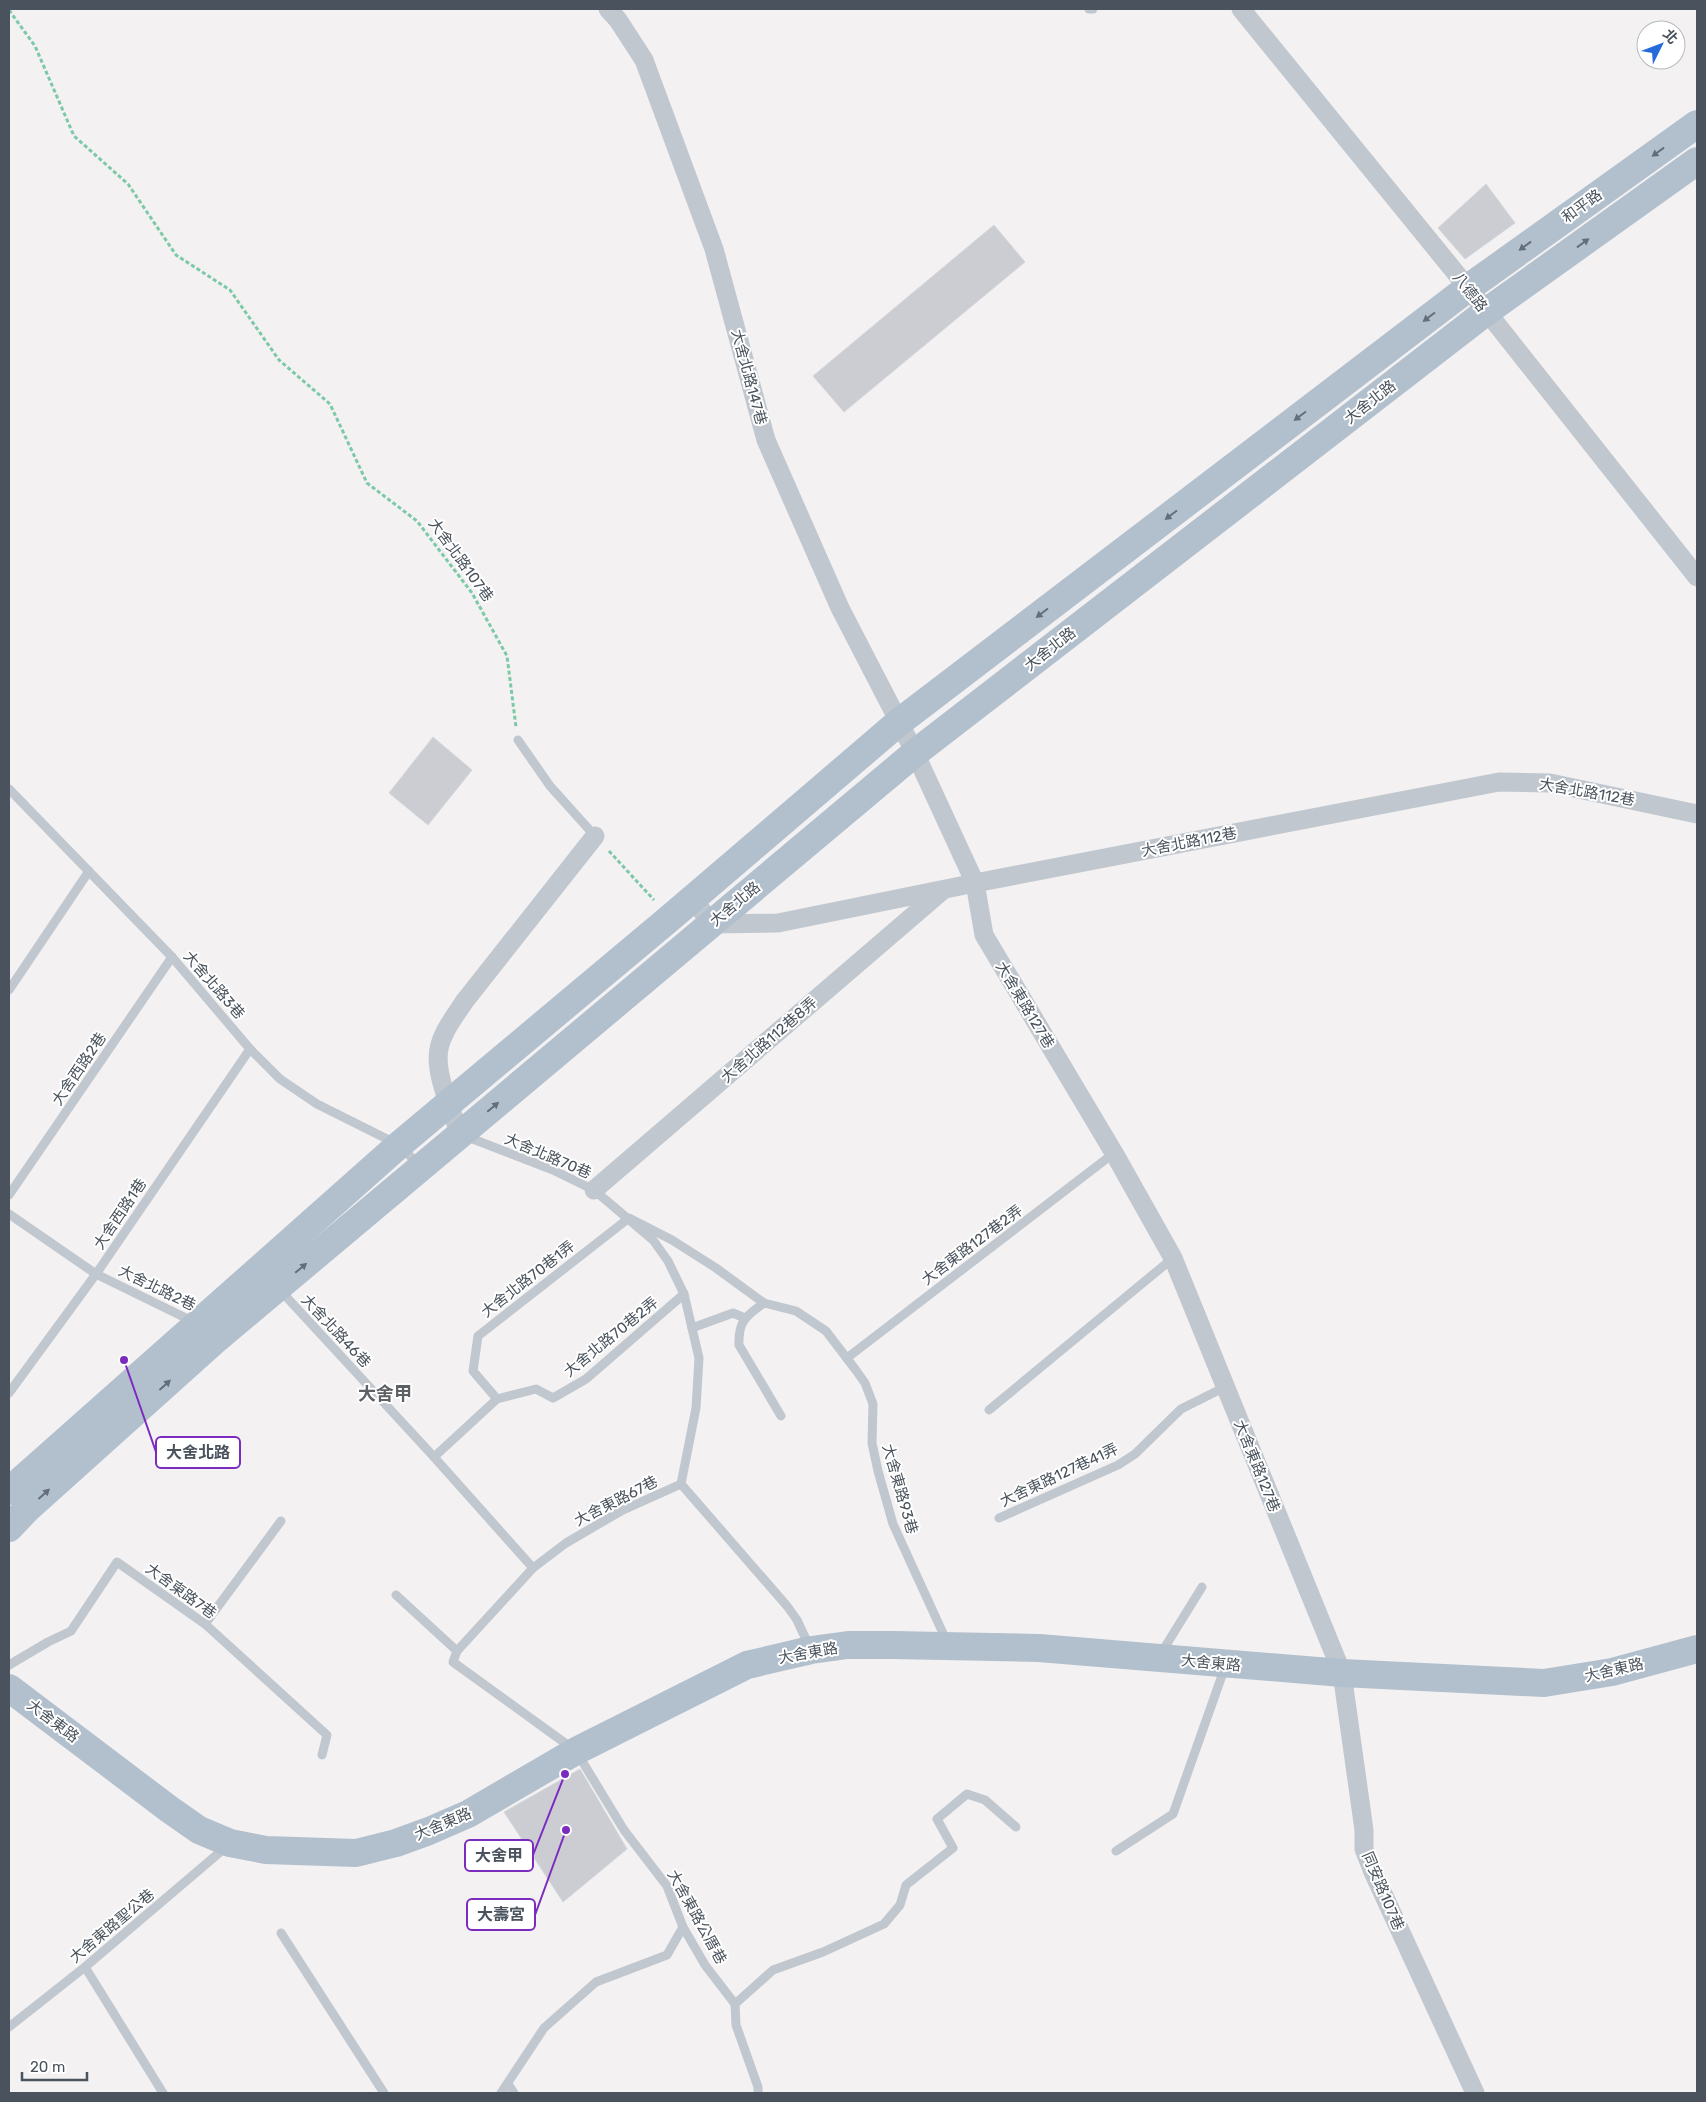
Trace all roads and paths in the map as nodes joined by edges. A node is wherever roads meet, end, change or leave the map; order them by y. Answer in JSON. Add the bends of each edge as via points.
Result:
{"nodes":[{"id":1,"x":608,"y":9,"type":"edge"},
{"id":2,"x":1241,"y":9,"type":"edge"},
{"id":3,"x":9,"y":10,"type":"edge"},
{"id":4,"x":1697,"y":124,"type":"edge"},
{"id":5,"x":1697,"y":161,"type":"edge"},
{"id":6,"x":1468,"y":288,"type":"junction"},
{"id":7,"x":1486,"y":312,"type":"junction"},
{"id":8,"x":1697,"y":577,"type":"edge"},
{"id":9,"x":907,"y":738,"type":"junction"},
{"id":10,"x":518,"y":740,"type":"joint"},
{"id":11,"x":10,"y":793,"type":"edge"},
{"id":12,"x":1697,"y":814,"type":"edge"},
{"id":13,"x":595,"y":836,"type":"junction"},
{"id":14,"x":89,"y":871,"type":"junction"},
{"id":15,"x":975,"y":883,"type":"junction"},
{"id":16,"x":944,"y":889,"type":"junction"},
{"id":17,"x":694,"y":898,"type":"junction"},
{"id":18,"x":670,"y":918,"type":"junction"},
{"id":19,"x":710,"y":924,"type":"junction"},
{"id":20,"x":172,"y":957,"type":"junction"},
{"id":21,"x":9,"y":990,"type":"edge"},
{"id":22,"x":250,"y":1048,"type":"junction"},
{"id":23,"x":449,"y":1103,"type":"junction"},
{"id":24,"x":460,"y":1135,"type":"junction"},
{"id":25,"x":399,"y":1145,"type":"junction"},
{"id":26,"x":1114,"y":1153,"type":"junction"},
{"id":27,"x":421,"y":1168,"type":"junction"},
{"id":28,"x":594,"y":1190,"type":"junction"},
{"id":29,"x":9,"y":1195,"type":"edge"},
{"id":30,"x":9,"y":1214,"type":"edge"},
{"id":31,"x":629,"y":1218,"type":"junction"},
{"id":32,"x":1173,"y":1258,"type":"junction"},
{"id":33,"x":96,"y":1274,"type":"junction"},
{"id":34,"x":269,"y":1278,"type":"junction"},
{"id":35,"x":684,"y":1294,"type":"junction"},
{"id":36,"x":764,"y":1303,"type":"junction"},
{"id":37,"x":745,"y":1318,"type":"junction"},
{"id":38,"x":692,"y":1328,"type":"junction"},
{"id":39,"x":205,"y":1332,"type":"junction"},
{"id":40,"x":847,"y":1358,"type":"junction"},
{"id":41,"x":1225,"y":1386,"type":"junction"},
{"id":42,"x":9,"y":1392,"type":"edge"},
{"id":43,"x":497,"y":1399,"type":"junction"},
{"id":44,"x":989,"y":1410,"type":"dead end"},
{"id":45,"x":781,"y":1416,"type":"dead end"},
{"id":46,"x":434,"y":1457,"type":"junction"},
{"id":47,"x":681,"y":1484,"type":"junction"},
{"id":48,"x":9,"y":1491,"type":"edge"},
{"id":49,"x":999,"y":1518,"type":"dead end"},
{"id":50,"x":281,"y":1521,"type":"dead end"},
{"id":51,"x":9,"y":1528,"type":"edge"},
{"id":52,"x":533,"y":1568,"type":"junction"},
{"id":53,"x":1202,"y":1587,"type":"dead end"},
{"id":54,"x":396,"y":1595,"type":"dead end"},
{"id":55,"x":205,"y":1624,"type":"junction"},
{"id":56,"x":950,"y":1647,"type":"junction"},
{"id":57,"x":1697,"y":1649,"type":"edge"},
{"id":58,"x":811,"y":1650,"type":"junction"},
{"id":59,"x":457,"y":1651,"type":"junction"},
{"id":60,"x":1158,"y":1658,"type":"junction"},
{"id":61,"x":9,"y":1665,"type":"edge"},
{"id":62,"x":1226,"y":1665,"type":"junction"},
{"id":63,"x":1342,"y":1673,"type":"junction"},
{"id":64,"x":9,"y":1688,"type":"edge"},
{"id":65,"x":576,"y":1751,"type":"junction"},
{"id":66,"x":322,"y":1755,"type":"dead end"},
{"id":67,"x":1016,"y":1827,"type":"dead end"},
{"id":68,"x":230,"y":1843,"type":"junction"},
{"id":69,"x":1116,"y":1851,"type":"dead end"},
{"id":70,"x":683,"y":1928,"type":"junction"},
{"id":71,"x":281,"y":1933,"type":"dead end"},
{"id":72,"x":85,"y":1967,"type":"junction"},
{"id":73,"x":735,"y":2004,"type":"junction"},
{"id":74,"x":9,"y":2027,"type":"edge"},
{"id":75,"x":508,"y":2084,"type":"junction"},
{"id":76,"x":163,"y":2093,"type":"edge"},
{"id":77,"x":384,"y":2093,"type":"edge"},
{"id":78,"x":501,"y":2093,"type":"edge"},
{"id":79,"x":514,"y":2093,"type":"edge"},
{"id":80,"x":758,"y":2093,"type":"edge"},
{"id":81,"x":1475,"y":2093,"type":"edge"}],
"edges":[{"from":1,"to":9,"type":"street","name":"大舍北路147巷","via":[[644,60],[714,249],[766,440],[840,608]]},
{"from":2,"to":6,"type":"street","name":"八德路"},
{"from":3,"to":10,"type":"path","name":"大舍北路107巷","via":[[35,46],[74,136],[128,184],[176,256],[230,290],[280,360],[330,404],[368,483],[417,521],[472,593],[507,656]]},
{"from":4,"to":6,"type":"main road","name":"和平路","one_way":true},
{"from":7,"to":5,"type":"main road","name":"和平路","one_way":true},
{"from":6,"to":7,"type":"street","name":"八德路"},
{"from":6,"to":9,"type":"main road","name":"大舍北路","one_way":true},
{"from":7,"to":8,"type":"street","name":"八德路"},
{"from":7,"to":9,"type":"main road","name":"大舍北路"},
{"from":9,"to":15,"type":"street","name":"大舍東路127巷"},
{"from":9,"to":17,"type":"main road","name":"大舍北路"},
{"from":9,"to":19,"type":"main road","name":"大舍北路"},
{"from":10,"to":13,"type":"lane","via":[[550,786]]},
{"from":11,"to":14,"type":"lane","name":"大舍北路3巷"},
{"from":12,"to":15,"type":"street","name":"大舍北路112巷","via":[[1550,783],[1499,782]]},
{"from":13,"to":18,"type":"path"},
{"from":13,"to":23,"type":"street","via":[[464,1002],[445,1032],[438,1050],[439,1070]]},
{"from":14,"to":20,"type":"lane","name":"大舍北路3巷"},
{"from":14,"to":21,"type":"lane"},
{"from":15,"to":16,"type":"street","name":"大舍北路112巷"},
{"from":15,"to":26,"type":"street","name":"大舍東路127巷","via":[[984,935]]},
{"from":16,"to":19,"type":"street","name":"大舍北路112巷","via":[[778,923]]},
{"from":16,"to":28,"type":"street","name":"大舍北路112巷8弄"},
{"from":17,"to":18,"type":"main road","name":"大舍北路"},
{"from":17,"to":19,"type":"street"},
{"from":18,"to":23,"type":"main road","name":"大舍北路"},
{"from":24,"to":19,"type":"main road","name":"大舍北路","one_way":true},
{"from":20,"to":22,"type":"lane","name":"大舍北路3巷"},
{"from":20,"to":29,"type":"lane","name":"大舍西路2巷"},
{"from":22,"to":25,"type":"lane","name":"大舍北路3巷","via":[[280,1079],[317,1104]]},
{"from":22,"to":33,"type":"lane","name":"大舍西路1巷"},
{"from":23,"to":24,"type":"street"},
{"from":23,"to":25,"type":"main road","name":"大舍北路"},
{"from":24,"to":27,"type":"main road","name":"大舍北路"},
{"from":24,"to":28,"type":"lane","name":"大舍北路70巷","via":[[554,1170]]},
{"from":25,"to":27,"type":"lane","name":"大舍北路3巷"},
{"from":25,"to":34,"type":"main road","name":"大舍北路"},
{"from":26,"to":32,"type":"street","name":"大舍東路127巷"},
{"from":26,"to":40,"type":"lane","name":"大舍東路127巷2弄"},
{"from":34,"to":27,"type":"main road","name":"大舍北路","one_way":true},
{"from":28,"to":31,"type":"lane","name":"大舍北路70巷"},
{"from":30,"to":33,"type":"lane","name":"大舍北路2巷"},
{"from":31,"to":35,"type":"lane","name":"大舍北路70巷","via":[[653,1240]]},
{"from":31,"to":36,"type":"lane","name":"大舍東路93巷","via":[[716,1268]]},
{"from":31,"to":43,"type":"lane","name":"大舍北路70巷1弄","via":[[478,1336],[473,1371]]},
{"from":32,"to":41,"type":"street","name":"大舍東路127巷"},
{"from":32,"to":44,"type":"lane"},
{"from":33,"to":39,"type":"lane","name":"大舍北路2巷"},
{"from":33,"to":42,"type":"lane","name":"大舍西路1巷"},
{"from":34,"to":39,"type":"main road","name":"大舍北路"},
{"from":34,"to":46,"type":"lane","name":"大舍北路46巷"},
{"from":35,"to":38,"type":"lane","name":"大舍北路70巷"},
{"from":35,"to":43,"type":"lane","name":"大舍北路70巷2弄","via":[[586,1379],[553,1398],[536,1389]]},
{"from":36,"to":37,"type":"lane"},
{"from":36,"to":40,"type":"lane","name":"大舍東路93巷","via":[[796,1311],[826,1330]]},
{"from":37,"to":38,"type":"lane","via":[[733,1313]]},
{"from":37,"to":45,"type":"lane","via":[[738,1331],[739,1345]]},
{"from":38,"to":47,"type":"lane","name":"大舍北路70巷","via":[[699,1358],[696,1408]]},
{"from":39,"to":48,"type":"main road","name":"大舍北路"},
{"from":51,"to":39,"type":"main road","name":"大舍北路","one_way":true},
{"from":40,"to":56,"type":"lane","name":"大舍東路93巷","via":[[865,1383],[873,1404],[872,1443],[893,1524]]},
{"from":41,"to":49,"type":"lane","name":"大舍東路127巷41弄","via":[[1181,1410],[1135,1454],[1118,1465]]},
{"from":41,"to":63,"type":"street","name":"大舍東路127巷"},
{"from":43,"to":46,"type":"lane"},
{"from":46,"to":52,"type":"lane","name":"大舍北路46巷"},
{"from":47,"to":52,"type":"lane","name":"大舍東路67巷","via":[[621,1511],[566,1543]]},
{"from":47,"to":58,"type":"lane","name":"大舍東路67巷","via":[[797,1620]]},
{"from":50,"to":55,"type":"lane"},
{"from":52,"to":59,"type":"lane","name":"大舍東路67巷"},
{"from":53,"to":60,"type":"lane"},
{"from":54,"to":59,"type":"lane"},
{"from":55,"to":61,"type":"lane","name":"大舍東路7巷","via":[[117,1562],[71,1631]]},
{"from":55,"to":66,"type":"lane","name":"大舍東路7巷","via":[[327,1735]]},
{"from":56,"to":58,"type":"main road","name":"大舍東路","via":[[857,1645]]},
{"from":56,"to":60,"type":"main road","name":"大舍東路","via":[[1040,1648]]},
{"from":57,"to":63,"type":"main road","name":"大舍東路","via":[[1612,1672],[1544,1683]]},
{"from":58,"to":65,"type":"main road","name":"大舍東路","via":[[747,1665]]},
{"from":59,"to":65,"type":"lane","via":[[453,1662]]},
{"from":60,"to":62,"type":"main road","name":"大舍東路"},
{"from":62,"to":63,"type":"main road","name":"大舍東路"},
{"from":62,"to":69,"type":"lane","via":[[1173,1814]]},
{"from":63,"to":81,"type":"street","name":"同安路107巷","via":[[1364,1849]]},
{"from":64,"to":68,"type":"main road","name":"大舍東路","via":[[169,1809],[199,1830]]},
{"from":65,"to":68,"type":"main road","name":"大舍東路","via":[[468,1814],[396,1843],[356,1852],[323,1853],[266,1850]]},
{"from":65,"to":70,"type":"lane","name":"大舍東路公厝巷","via":[[624,1830],[667,1886]]},
{"from":67,"to":73,"type":"lane","via":[[985,1800],[967,1794],[937,1819],[952,1848],[906,1884],[900,1905],[884,1924],[823,1952],[773,1970]]},
{"from":68,"to":72,"type":"lane","name":"大舍東路聖公巷"},
{"from":70,"to":73,"type":"lane","name":"大舍東路公厝巷","via":[[705,1965]]},
{"from":70,"to":75,"type":"lane","via":[[667,1955],[596,1982],[544,2028]]},
{"from":71,"to":77,"type":"lane"},
{"from":72,"to":74,"type":"lane","name":"大舍東路聖公巷"},
{"from":72,"to":76,"type":"lane"},
{"from":73,"to":80,"type":"lane","via":[[736,2025]]},
{"from":75,"to":78,"type":"lane"},
{"from":75,"to":79,"type":"lane"}]}
